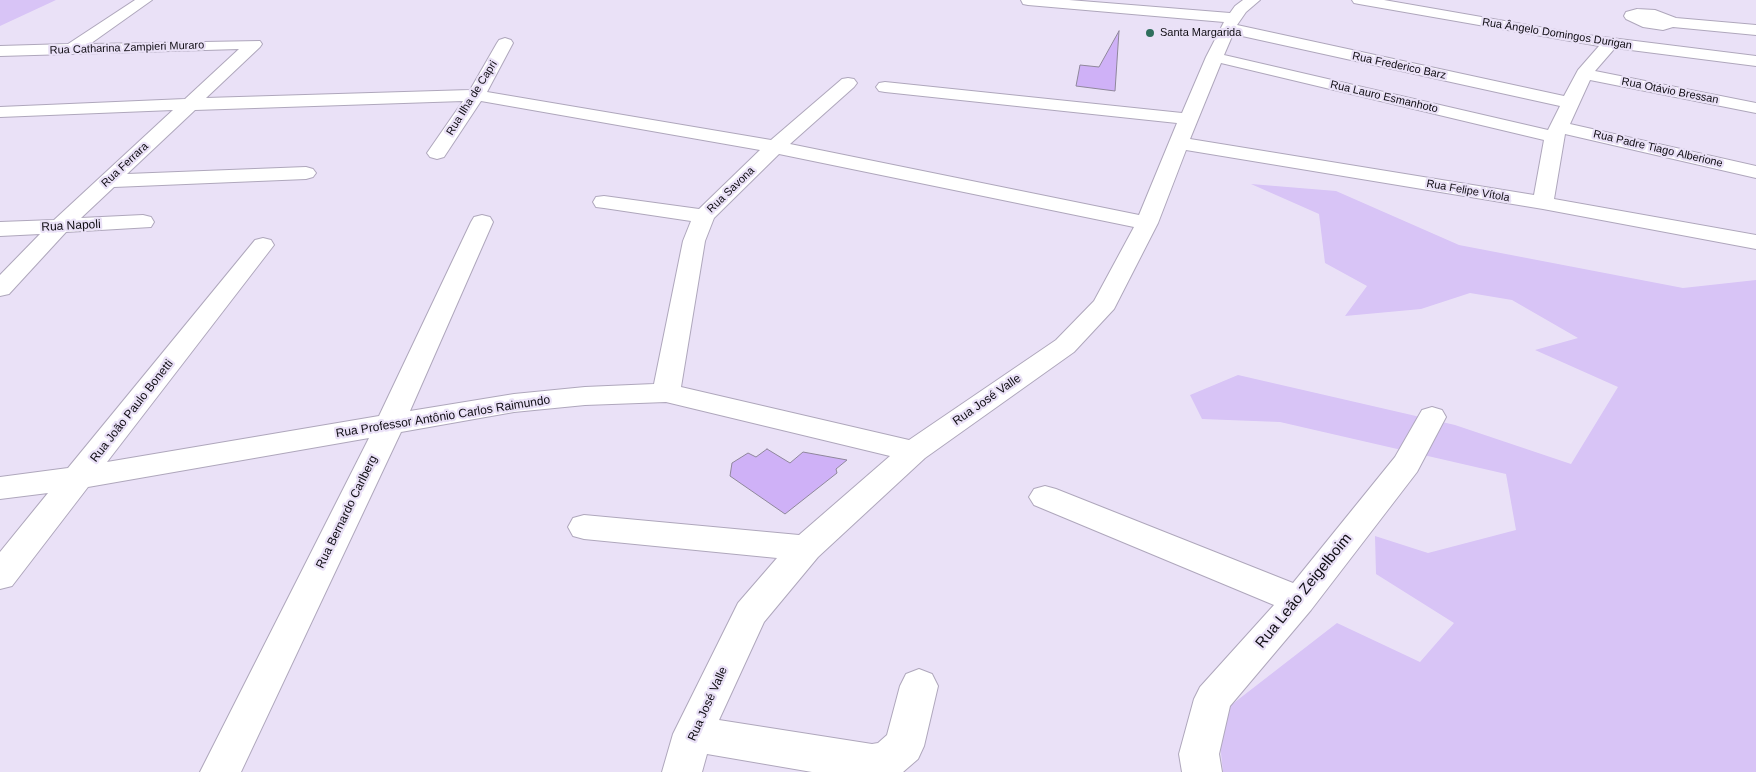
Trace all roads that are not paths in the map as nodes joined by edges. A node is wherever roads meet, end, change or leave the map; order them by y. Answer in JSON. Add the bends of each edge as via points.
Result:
{"nodes":[{"id":1,"x":144,"y":0,"type":"edge"},
{"id":2,"x":1253,"y":0,"type":"edge"},
{"id":3,"x":1359,"y":0,"type":"edge"},
{"id":4,"x":1028,"y":1,"type":"dead end"},
{"id":5,"x":1646,"y":7,"type":"edge"},
{"id":6,"x":1231,"y":23,"type":"junction"},
{"id":7,"x":1756,"y":30,"type":"edge"},
{"id":8,"x":505,"y":43,"type":"dead end"},
{"id":9,"x":254,"y":44,"type":"joint"},
{"id":10,"x":1610,"y":44,"type":"junction"},
{"id":11,"x":70,"y":50,"type":"junction"},
{"id":12,"x":3,"y":53,"type":"edge"},
{"id":13,"x":1214,"y":57,"type":"junction"},
{"id":14,"x":1756,"y":61,"type":"edge"},
{"id":15,"x":1584,"y":74,"type":"junction"},
{"id":16,"x":848,"y":83,"type":"dead end"},
{"id":17,"x":885,"y":87,"type":"dead end"},
{"id":18,"x":476,"y":95,"type":"junction"},
{"id":19,"x":1570,"y":103,"type":"junction"},
{"id":20,"x":188,"y":106,"type":"junction"},
{"id":21,"x":1756,"y":108,"type":"edge"},
{"id":22,"x":0,"y":112,"type":"edge"},
{"id":23,"x":1188,"y":119,"type":"junction"},
{"id":24,"x":1557,"y":132,"type":"junction"},
{"id":25,"x":1179,"y":143,"type":"junction"},
{"id":26,"x":774,"y":147,"type":"junction"},
{"id":27,"x":438,"y":153,"type":"dead end"},
{"id":28,"x":1756,"y":172,"type":"edge"},
{"id":29,"x":306,"y":173,"type":"dead end"},
{"id":30,"x":108,"y":180,"type":"junction"},
{"id":31,"x":604,"y":202,"type":"dead end"},
{"id":32,"x":1543,"y":203,"type":"junction"},
{"id":33,"x":704,"y":216,"type":"junction"},
{"id":34,"x":143,"y":222,"type":"dead end"},
{"id":35,"x":482,"y":222,"type":"dead end"},
{"id":36,"x":1147,"y":223,"type":"junction"},
{"id":37,"x":59,"y":227,"type":"junction"},
{"id":38,"x":0,"y":229,"type":"edge"},
{"id":39,"x":1756,"y":242,"type":"edge"},
{"id":40,"x":263,"y":245,"type":"dead end"},
{"id":41,"x":0,"y":289,"type":"edge"},
{"id":42,"x":666,"y":393,"type":"junction"},
{"id":43,"x":1432,"y":417,"type":"dead end"},
{"id":44,"x":390,"y":424,"type":"junction"},
{"id":45,"x":914,"y":451,"type":"junction"},
{"id":46,"x":78,"y":478,"type":"junction"},
{"id":47,"x":0,"y":488,"type":"edge"},
{"id":48,"x":1045,"y":497,"type":"dead end"},
{"id":49,"x":584,"y":527,"type":"dead end"},
{"id":50,"x":806,"y":548,"type":"junction"},
{"id":51,"x":0,"y":576,"type":"edge"},
{"id":52,"x":1299,"y":600,"type":"junction"},
{"id":53,"x":919,"y":686,"type":"dead end"},
{"id":54,"x":693,"y":734,"type":"junction"},
{"id":55,"x":220,"y":772,"type":"edge"},
{"id":56,"x":682,"y":772,"type":"edge"},
{"id":57,"x":1202,"y":772,"type":"edge"}],
"edges":[{"from":1,"to":11,"type":"street"},
{"from":2,"to":6,"type":"street","name":"Rua José Valle","via":[[1240,9]]},
{"from":3,"to":10,"type":"street","name":"Rua Ângelo Domingos Durigan"},
{"from":4,"to":6,"type":"street","name":"Rua Frederico Barz"},
{"from":5,"to":7,"type":"street","via":[[1631,15],[1633,18],[1650,24],[1672,22]]},
{"from":6,"to":13,"type":"street","name":"Rua José Valle"},
{"from":6,"to":19,"type":"street","name":"Rua Frederico Barz"},
{"from":8,"to":18,"type":"street","name":"Rua Ilha de Capri"},
{"from":9,"to":11,"type":"street","name":"Rua Catharina Zampieri Muraro"},
{"from":9,"to":20,"type":"street","name":"Rua Ferrara"},
{"from":10,"to":14,"type":"street","name":"Rua Ângelo Domingos Durigan"},
{"from":10,"to":15,"type":"street"},
{"from":11,"to":12,"type":"street","name":"Rua Catharina Zampieri Muraro"},
{"from":13,"to":23,"type":"street","name":"Rua José Valle"},
{"from":13,"to":24,"type":"street","name":"Rua Lauro Esmanhoto"},
{"from":15,"to":19,"type":"street"},
{"from":15,"to":21,"type":"street","name":"Rua Otávio Bressan"},
{"from":16,"to":26,"type":"street","name":"Rua Savona"},
{"from":17,"to":23,"type":"street"},
{"from":18,"to":20,"type":"street"},
{"from":18,"to":26,"type":"street"},
{"from":18,"to":27,"type":"street","name":"Rua Ilha de Capri"},
{"from":19,"to":24,"type":"street"},
{"from":20,"to":22,"type":"street"},
{"from":20,"to":30,"type":"street","name":"Rua Ferrara"},
{"from":23,"to":25,"type":"street","name":"Rua José Valle"},
{"from":24,"to":28,"type":"street","name":"Rua Padre Tiago Alberione"},
{"from":24,"to":32,"type":"street"},
{"from":25,"to":32,"type":"street","name":"Rua Felipe Vítola"},
{"from":25,"to":36,"type":"street","name":"Rua José Valle"},
{"from":26,"to":33,"type":"street","name":"Rua Savona"},
{"from":26,"to":36,"type":"street"},
{"from":29,"to":30,"type":"street"},
{"from":30,"to":37,"type":"street","name":"Rua Ferrara"},
{"from":31,"to":33,"type":"street"},
{"from":32,"to":39,"type":"street","name":"Rua Felipe Vítola"},
{"from":33,"to":42,"type":"street","name":"Rua Savona","via":[[694,241]]},
{"from":34,"to":37,"type":"street","name":"Rua Napoli"},
{"from":35,"to":44,"type":"street","name":"Rua Bernardo Carlberg"},
{"from":36,"to":45,"type":"street","name":"Rua José Valle","via":[[1105,304],[1065,346]]},
{"from":37,"to":38,"type":"street","name":"Rua Napoli"},
{"from":37,"to":41,"type":"street","name":"Rua Ferrara"},
{"from":40,"to":46,"type":"street","name":"Rua João Paulo Bonetti"},
{"from":42,"to":44,"type":"street","name":"Rua Professor Antônio Carlos Raimundo","via":[[523,402]]},
{"from":42,"to":45,"type":"street","name":"Rua Professor Antônio Carlos Raimundo"},
{"from":43,"to":52,"type":"street","name":"Rua Leão Zeigelboim","via":[[1406,464]]},
{"from":44,"to":46,"type":"street","name":"Rua Professor Antônio Carlos Raimundo"},
{"from":44,"to":55,"type":"street","name":"Rua Bernardo Carlberg"},
{"from":45,"to":50,"type":"street","name":"Rua José Valle"},
{"from":46,"to":47,"type":"street","name":"Rua Professor Antônio Carlos Raimundo"},
{"from":46,"to":51,"type":"street","name":"Rua João Paulo Bonetti"},
{"from":48,"to":52,"type":"street"},
{"from":49,"to":50,"type":"street"},
{"from":50,"to":54,"type":"street","name":"Rua José Valle","via":[[750,613]]},
{"from":52,"to":57,"type":"street","name":"Rua Leão Zeigelboim","via":[[1213,699],[1199,754]]},
{"from":53,"to":54,"type":"street","via":[[904,746],[888,759],[872,763]]},
{"from":54,"to":56,"type":"street","name":"Rua José Valle"}]}
